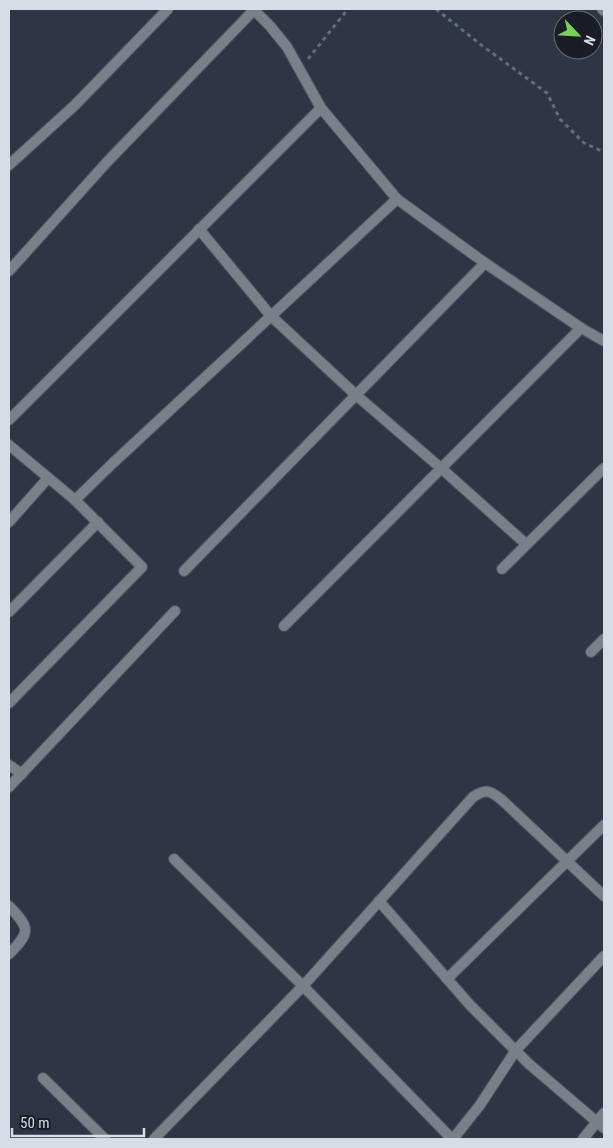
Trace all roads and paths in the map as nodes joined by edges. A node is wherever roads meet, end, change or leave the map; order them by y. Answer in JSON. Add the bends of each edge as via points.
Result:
{"nodes":[{"id":1,"x":168,"y":9,"type":"edge"},
{"id":2,"x":348,"y":9,"type":"edge"},
{"id":3,"x":436,"y":9,"type":"edge"},
{"id":4,"x":253,"y":10,"type":"edge"},
{"id":5,"x":300,"y":69,"type":"junction"},
{"id":6,"x":321,"y":108,"type":"junction"},
{"id":7,"x":604,"y":152,"type":"edge"},
{"id":8,"x":10,"y":161,"type":"edge"},
{"id":9,"x":397,"y":199,"type":"junction"},
{"id":10,"x":199,"y":229,"type":"junction"},
{"id":11,"x":485,"y":263,"type":"junction"},
{"id":12,"x":9,"y":272,"type":"edge"},
{"id":13,"x":271,"y":316,"type":"junction"},
{"id":14,"x":581,"y":328,"type":"junction"},
{"id":15,"x":604,"y":341,"type":"edge"},
{"id":16,"x":356,"y":395,"type":"junction"},
{"id":17,"x":9,"y":420,"type":"edge"},
{"id":18,"x":9,"y":445,"type":"edge"},
{"id":19,"x":604,"y":468,"type":"edge"},
{"id":20,"x":442,"y":469,"type":"junction"},
{"id":21,"x":48,"y":478,"type":"junction"},
{"id":22,"x":75,"y":500,"type":"junction"},
{"id":23,"x":9,"y":522,"type":"edge"},
{"id":24,"x":98,"y":522,"type":"junction"},
{"id":25,"x":526,"y":544,"type":"junction"},
{"id":26,"x":502,"y":568,"type":"dead end"},
{"id":27,"x":184,"y":571,"type":"dead end"},
{"id":28,"x":176,"y":611,"type":"dead end"},
{"id":29,"x":9,"y":612,"type":"edge"},
{"id":30,"x":284,"y":626,"type":"dead end"},
{"id":31,"x":604,"y":640,"type":"edge"},
{"id":32,"x":591,"y":652,"type":"dead end"},
{"id":33,"x":9,"y":703,"type":"edge"},
{"id":34,"x":9,"y":764,"type":"edge"},
{"id":35,"x":22,"y":774,"type":"junction"},
{"id":36,"x":9,"y":787,"type":"edge"},
{"id":37,"x":604,"y":825,"type":"edge"},
{"id":38,"x":174,"y":858,"type":"dead end"},
{"id":39,"x":567,"y":861,"type":"junction"},
{"id":40,"x":604,"y":896,"type":"edge"},
{"id":41,"x":379,"y":901,"type":"junction"},
{"id":42,"x":9,"y":906,"type":"edge"},
{"id":43,"x":9,"y":954,"type":"edge"},
{"id":44,"x":604,"y":956,"type":"edge"},
{"id":45,"x":447,"y":979,"type":"junction"},
{"id":46,"x":302,"y":986,"type":"junction"},
{"id":47,"x":516,"y":1050,"type":"junction"},
{"id":48,"x":43,"y":1078,"type":"dead end"},
{"id":49,"x":604,"y":1113,"type":"edge"},
{"id":50,"x":600,"y":1125,"type":"edge"},
{"id":51,"x":105,"y":1139,"type":"edge"},
{"id":52,"x":154,"y":1139,"type":"edge"},
{"id":53,"x":452,"y":1139,"type":"edge"},
{"id":54,"x":583,"y":1139,"type":"edge"}],
"edges":[{"from":1,"to":8,"type":"street","via":[[75,105]]},
{"from":2,"to":5,"type":"path"},
{"from":3,"to":7,"type":"path","via":[[547,93],[560,119],[584,143]]},
{"from":4,"to":5,"type":"street","via":[[287,47]]},
{"from":4,"to":12,"type":"street","via":[[107,162]]},
{"from":5,"to":6,"type":"street"},
{"from":6,"to":9,"type":"street"},
{"from":6,"to":10,"type":"street"},
{"from":9,"to":11,"type":"street"},
{"from":9,"to":13,"type":"street"},
{"from":10,"to":13,"type":"street"},
{"from":10,"to":17,"type":"street"},
{"from":11,"to":14,"type":"street"},
{"from":11,"to":16,"type":"street"},
{"from":13,"to":16,"type":"street"},
{"from":13,"to":22,"type":"street"},
{"from":14,"to":15,"type":"street"},
{"from":14,"to":20,"type":"street"},
{"from":16,"to":20,"type":"street"},
{"from":16,"to":27,"type":"street"},
{"from":18,"to":21,"type":"street"},
{"from":19,"to":25,"type":"street"},
{"from":20,"to":25,"type":"street"},
{"from":20,"to":30,"type":"street"},
{"from":21,"to":22,"type":"street"},
{"from":21,"to":23,"type":"street"},
{"from":22,"to":24,"type":"street"},
{"from":24,"to":29,"type":"street"},
{"from":24,"to":33,"type":"street","via":[[142,567]]},
{"from":25,"to":26,"type":"street"},
{"from":28,"to":35,"type":"street"},
{"from":31,"to":32,"type":"street"},
{"from":34,"to":35,"type":"street"},
{"from":35,"to":36,"type":"street"},
{"from":37,"to":39,"type":"street"},
{"from":38,"to":46,"type":"street"},
{"from":39,"to":40,"type":"street"},
{"from":39,"to":41,"type":"street","via":[[502,800],[491,792],[482,791]]},
{"from":39,"to":45,"type":"street"},
{"from":41,"to":45,"type":"street"},
{"from":41,"to":46,"type":"street"},
{"from":42,"to":43,"type":"street","via":[[23,921],[26,931]]},
{"from":44,"to":47,"type":"street"},
{"from":45,"to":47,"type":"street"},
{"from":46,"to":52,"type":"street"},
{"from":46,"to":53,"type":"street"},
{"from":47,"to":50,"type":"street"},
{"from":47,"to":53,"type":"street","via":[[480,1105]]},
{"from":48,"to":51,"type":"street"},
{"from":49,"to":50,"type":"street"},
{"from":50,"to":54,"type":"street"}]}
